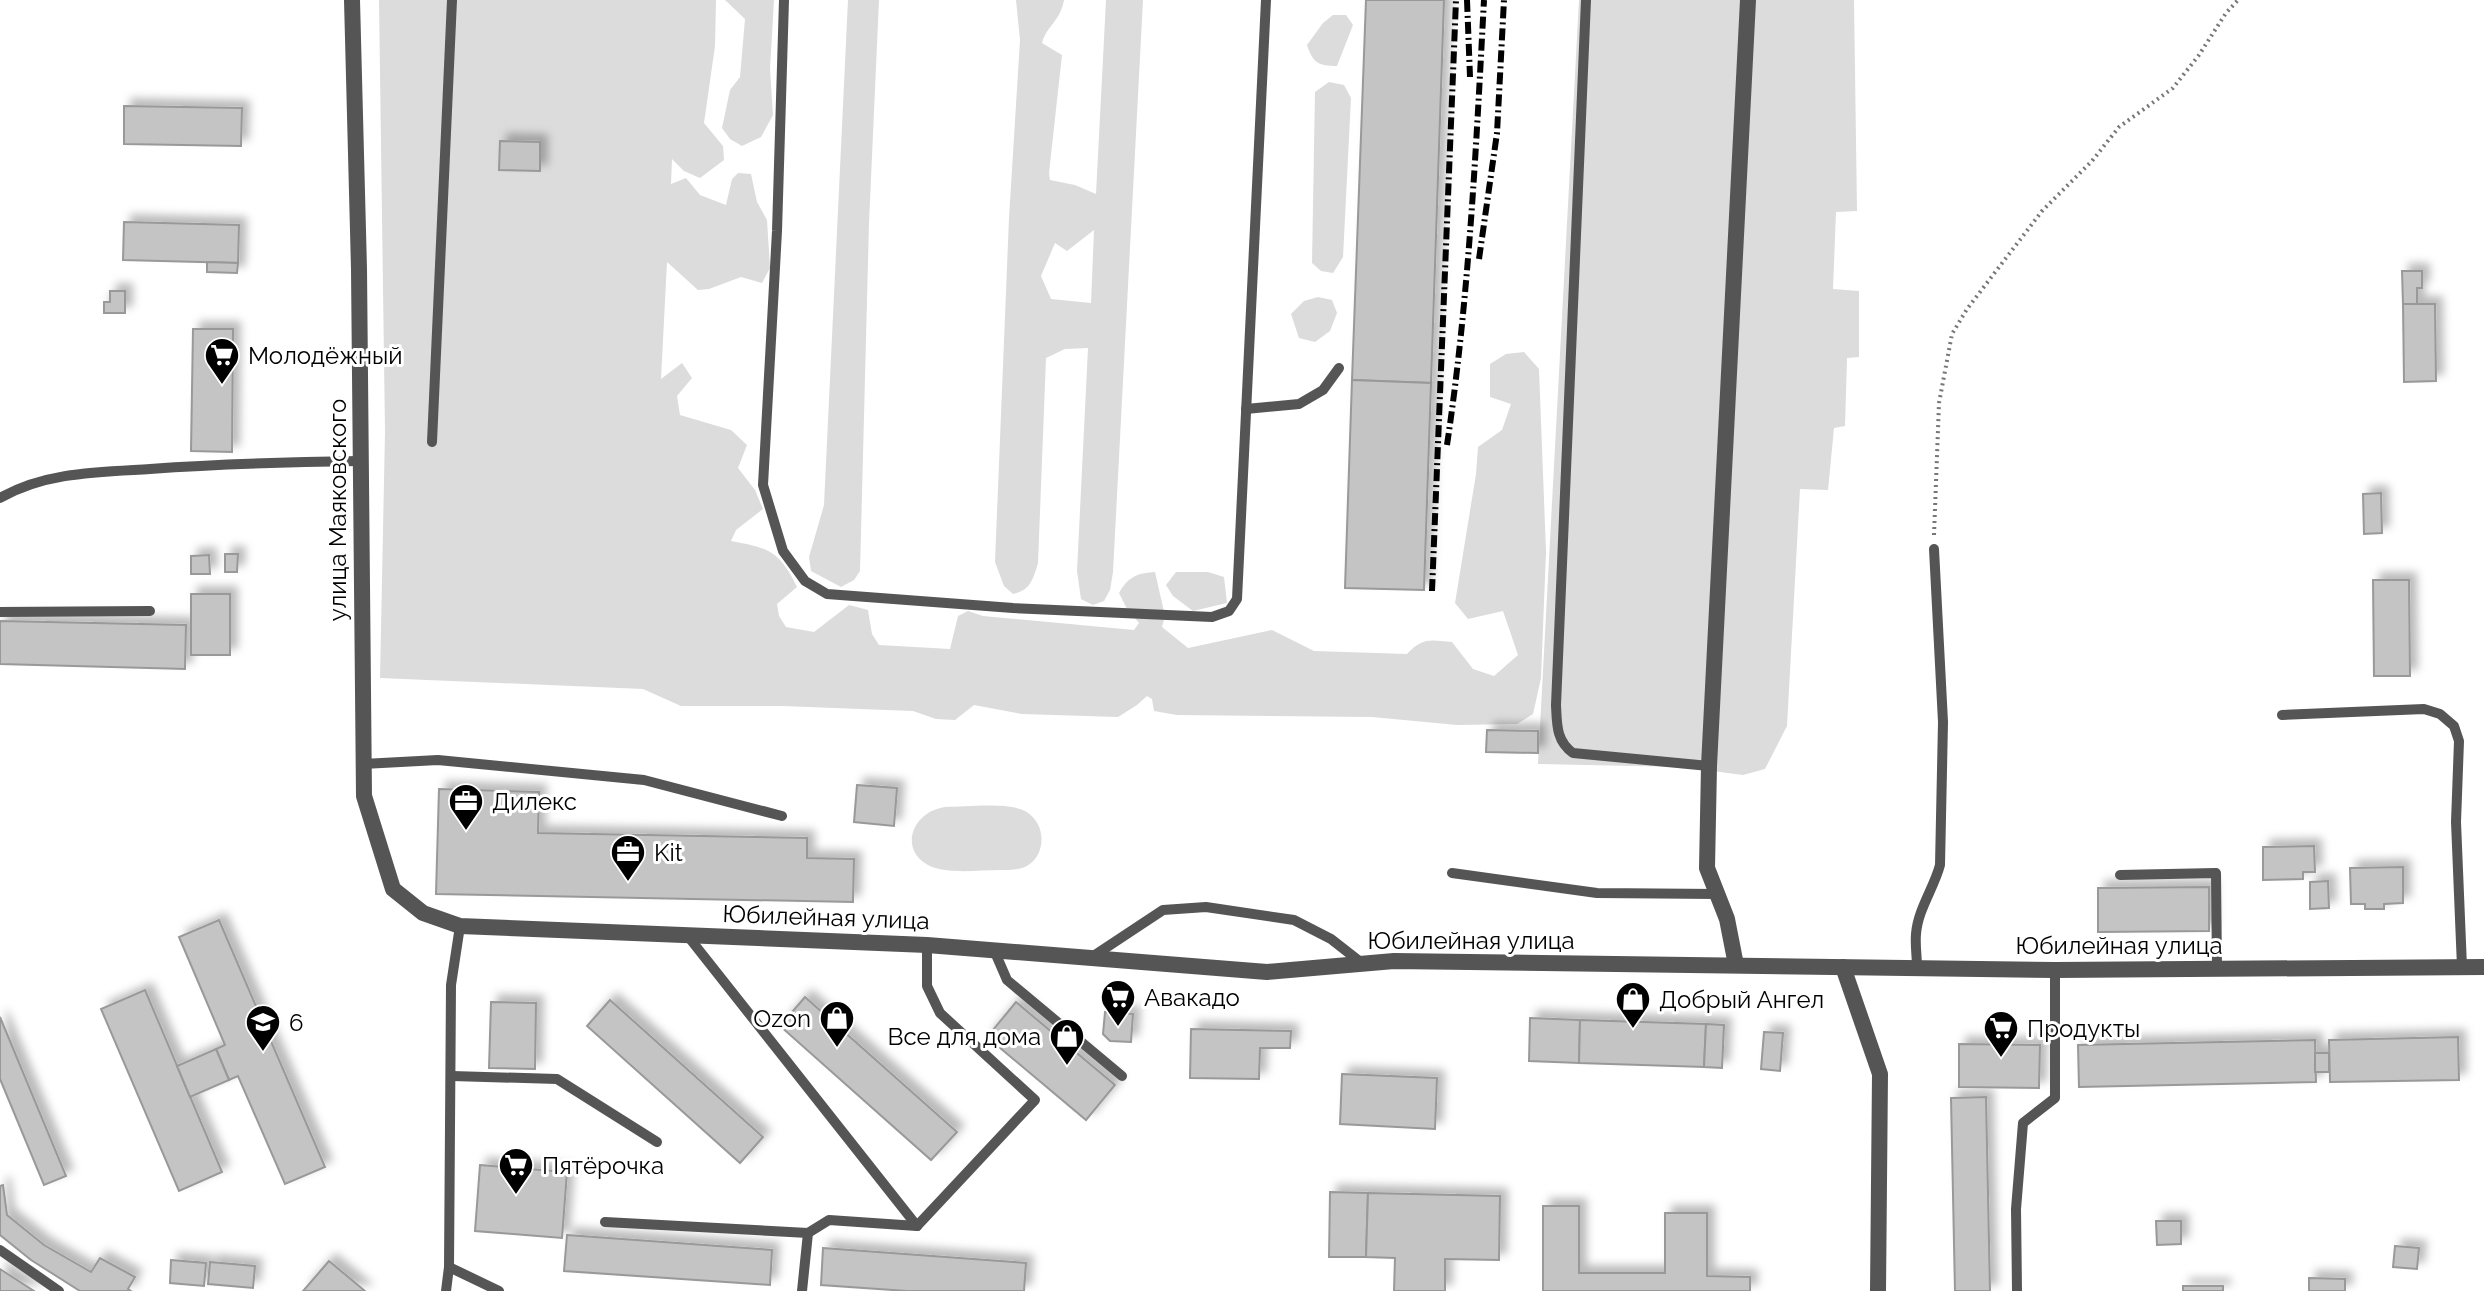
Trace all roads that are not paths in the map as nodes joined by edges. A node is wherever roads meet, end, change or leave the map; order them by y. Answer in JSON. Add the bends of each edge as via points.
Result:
{"nodes":[{"id":1,"x":352,"y":0,"type":"edge"},
{"id":2,"x":452,"y":0,"type":"edge"},
{"id":3,"x":784,"y":0,"type":"edge"},
{"id":4,"x":1266,"y":0,"type":"edge"},
{"id":5,"x":1586,"y":0,"type":"edge"},
{"id":6,"x":1748,"y":0,"type":"edge"},
{"id":7,"x":1339,"y":368,"type":"dead end"},
{"id":8,"x":1246,"y":409,"type":"junction"},
{"id":9,"x":432,"y":442,"type":"dead end"},
{"id":10,"x":360,"y":461,"type":"junction"},
{"id":11,"x":1,"y":498,"type":"edge"},
{"id":12,"x":1934,"y":549,"type":"road end"},
{"id":13,"x":150,"y":611,"type":"dead end"},
{"id":14,"x":0,"y":612,"type":"edge"},
{"id":15,"x":2282,"y":715,"type":"dead end"},
{"id":16,"x":363,"y":764,"type":"junction"},
{"id":17,"x":1709,"y":766,"type":"junction"},
{"id":18,"x":782,"y":816,"type":"dead end"},
{"id":19,"x":1452,"y":873,"type":"dead end"},
{"id":20,"x":2120,"y":875,"type":"dead end"},
{"id":21,"x":1717,"y":894,"type":"junction"},
{"id":22,"x":460,"y":926,"type":"junction"},
{"id":23,"x":687,"y":935,"type":"junction"},
{"id":24,"x":927,"y":945,"type":"junction"},
{"id":25,"x":994,"y":950,"type":"junction"},
{"id":26,"x":1090,"y":958,"type":"junction"},
{"id":27,"x":1363,"y":964,"type":"junction"},
{"id":28,"x":1736,"y":965,"type":"junction"},
{"id":29,"x":1843,"y":967,"type":"junction"},
{"id":30,"x":1917,"y":967,"type":"junction"},
{"id":31,"x":2462,"y":967,"type":"junction"},
{"id":32,"x":2484,"y":967,"type":"edge"},
{"id":33,"x":2217,"y":969,"type":"junction"},
{"id":34,"x":2055,"y":970,"type":"junction"},
{"id":35,"x":452,"y":1076,"type":"junction"},
{"id":36,"x":1122,"y":1076,"type":"dead end"},
{"id":37,"x":657,"y":1142,"type":"dead end"},
{"id":38,"x":605,"y":1222,"type":"dead end"},
{"id":39,"x":917,"y":1226,"type":"junction"},
{"id":40,"x":808,"y":1233,"type":"junction"},
{"id":41,"x":0,"y":1250,"type":"edge"},
{"id":42,"x":449,"y":1267,"type":"junction"},
{"id":43,"x":59,"y":1291,"type":"edge"},
{"id":44,"x":446,"y":1291,"type":"edge"},
{"id":45,"x":499,"y":1291,"type":"edge"},
{"id":46,"x":802,"y":1291,"type":"edge"},
{"id":47,"x":1878,"y":1291,"type":"edge"},
{"id":48,"x":2017,"y":1291,"type":"edge"}],
"edges":[{"from":1,"to":10,"type":"street","name":"улица Маяковского"},
{"from":2,"to":9,"type":"lane"},
{"from":3,"to":8,"type":"lane","via":[[763,485],[783,551],[805,581],[827,594],[1013,608],[1212,617],[1229,611],[1237,599]]},
{"from":4,"to":8,"type":"lane"},
{"from":5,"to":17,"type":"lane","via":[[1557,731],[1573,753]]},
{"from":6,"to":17,"type":"street"},
{"from":7,"to":8,"type":"lane","via":[[1323,390],[1299,404]]},
{"from":10,"to":11,"type":"lane","via":[[82,473],[36,482]]},
{"from":10,"to":16,"type":"street","name":"улица Маяковского"},
{"from":12,"to":30,"type":"lane","via":[[1943,722],[1940,865],[1916,933]]},
{"from":13,"to":14,"type":"lane"},
{"from":15,"to":31,"type":"lane","via":[[2424,709],[2454,726],[2459,741],[2456,822]]},
{"from":16,"to":18,"type":"lane","via":[[438,760],[644,780]]},
{"from":16,"to":22,"type":"street","name":"улица Маяковского","via":[[364,796],[393,889],[423,913]]},
{"from":17,"to":21,"type":"street","via":[[1707,868]]},
{"from":19,"to":21,"type":"lane","via":[[1597,893]]},
{"from":20,"to":33,"type":"lane","via":[[2216,873]]},
{"from":21,"to":28,"type":"street"},
{"from":22,"to":23,"type":"street","name":"Юбилейная улица"},
{"from":22,"to":35,"type":"lane","via":[[451,985]]},
{"from":23,"to":24,"type":"street","name":"Юбилейная улица"},
{"from":23,"to":39,"type":"lane"},
{"from":24,"to":25,"type":"street","name":"Юбилейная улица"},
{"from":24,"to":39,"type":"lane","via":[[927,986],[940,1013],[1035,1100]]},
{"from":25,"to":26,"type":"street","name":"Юбилейная улица"},
{"from":25,"to":36,"type":"lane","via":[[1007,980]]},
{"from":26,"to":27,"type":"street","name":"Юбилейная улица","via":[[1267,972]]},
{"from":26,"to":27,"type":"lane","via":[[1163,910],[1206,907],[1294,920]]},
{"from":27,"to":28,"type":"street","name":"Юбилейная улица"},
{"from":28,"to":29,"type":"street","name":"Юбилейная улица"},
{"from":29,"to":30,"type":"street","name":"Юбилейная улица"},
{"from":29,"to":47,"type":"street","via":[[1880,1074]]},
{"from":30,"to":34,"type":"street","name":"Юбилейная улица"},
{"from":31,"to":32,"type":"street","name":"Юбилейная улица"},
{"from":31,"to":33,"type":"street","name":"Юбилейная улица"},
{"from":33,"to":34,"type":"street","name":"Юбилейная улица"},
{"from":34,"to":48,"type":"lane","via":[[2055,1098],[2023,1123]]},
{"from":35,"to":37,"type":"lane","via":[[557,1079]]},
{"from":35,"to":42,"type":"lane"},
{"from":38,"to":40,"type":"lane"},
{"from":39,"to":40,"type":"lane","via":[[829,1220]]},
{"from":40,"to":46,"type":"lane"},
{"from":41,"to":43,"type":"lane"},
{"from":42,"to":44,"type":"lane"},
{"from":42,"to":45,"type":"lane"}]}
